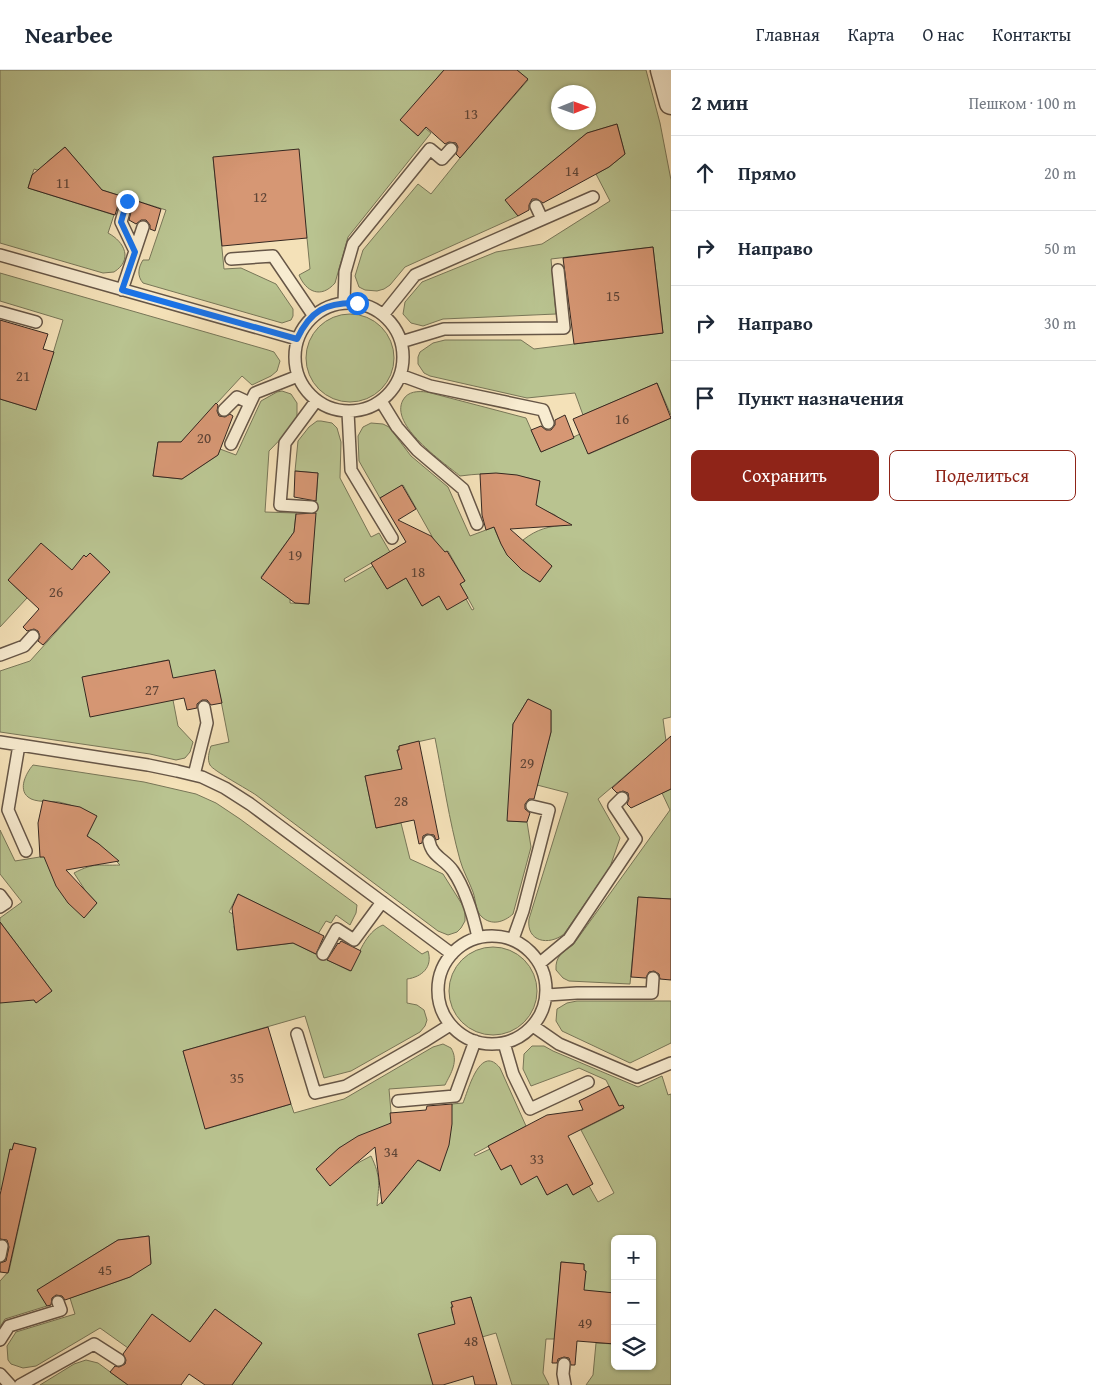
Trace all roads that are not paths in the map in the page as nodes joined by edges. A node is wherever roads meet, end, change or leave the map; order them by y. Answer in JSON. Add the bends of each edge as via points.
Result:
{"nodes":[{"id":1,"x":662,"y":70,"type":"edge"},
{"id":2,"x":671,"y":103,"type":"edge"},
{"id":3,"x":451,"y":149,"type":"dead end"},
{"id":4,"x":593,"y":197,"type":"dead end"},
{"id":5,"x":127,"y":201,"type":"dead end"},
{"id":6,"x":536,"y":206,"type":"dead end"},
{"id":7,"x":542,"y":219,"type":"junction"},
{"id":8,"x":143,"y":227,"type":"dead end"},
{"id":9,"x":135,"y":252,"type":"junction"},
{"id":10,"x":0,"y":256,"type":"edge"},
{"id":11,"x":231,"y":259,"type":"dead end"},
{"id":12,"x":558,"y":270,"type":"dead end"},
{"id":13,"x":122,"y":290,"type":"junction"},
{"id":14,"x":344,"y":303,"type":"junction"},
{"id":15,"x":0,"y":313,"type":"edge"},
{"id":16,"x":313,"y":315,"type":"junction"},
{"id":17,"x":383,"y":315,"type":"junction"},
{"id":18,"x":36,"y":322,"type":"dead end"},
{"id":19,"x":297,"y":339,"type":"junction"},
{"id":20,"x":401,"y":342,"type":"junction"},
{"id":21,"x":400,"y":375,"type":"junction"},
{"id":22,"x":298,"y":376,"type":"junction"},
{"id":23,"x":316,"y":401,"type":"junction"},
{"id":24,"x":381,"y":401,"type":"junction"},
{"id":25,"x":250,"y":403,"type":"junction"},
{"id":26,"x":224,"y":410,"type":"dead end"},
{"id":27,"x":348,"y":412,"type":"junction"},
{"id":28,"x":548,"y":423,"type":"dead end"},
{"id":29,"x":231,"y":444,"type":"dead end"},
{"id":30,"x":282,"y":482,"type":"junction"},
{"id":31,"x":294,"y":483,"type":"dead end"},
{"id":32,"x":312,"y":507,"type":"dead end"},
{"id":33,"x":477,"y":524,"type":"dead end"},
{"id":34,"x":392,"y":538,"type":"dead end"},
{"id":35,"x":33,"y":636,"type":"dead end"},
{"id":36,"x":0,"y":655,"type":"edge"},
{"id":37,"x":204,"y":707,"type":"dead end"},
{"id":38,"x":0,"y":742,"type":"edge"},
{"id":39,"x":19,"y":745,"type":"junction"},
{"id":40,"x":194,"y":776,"type":"junction"},
{"id":41,"x":622,"y":798,"type":"dead end"},
{"id":42,"x":532,"y":806,"type":"dead end"},
{"id":43,"x":429,"y":841,"type":"dead end"},
{"id":44,"x":26,"y":851,"type":"dead end"},
{"id":45,"x":0,"y":895,"type":"edge"},
{"id":46,"x":382,"y":902,"type":"junction"},
{"id":47,"x":0,"y":907,"type":"edge"},
{"id":48,"x":478,"y":937,"type":"junction"},
{"id":49,"x":513,"y":939,"type":"junction"},
{"id":50,"x":323,"y":954,"type":"dead end"},
{"id":51,"x":452,"y":954,"type":"junction"},
{"id":52,"x":540,"y":964,"type":"junction"},
{"id":53,"x":653,"y":978,"type":"dead end"},
{"id":54,"x":547,"y":995,"type":"junction"},
{"id":55,"x":450,"y":1025,"type":"junction"},
{"id":56,"x":533,"y":1026,"type":"junction"},
{"id":57,"x":297,"y":1034,"type":"dead end"},
{"id":58,"x":475,"y":1041,"type":"junction"},
{"id":59,"x":504,"y":1043,"type":"junction"},
{"id":60,"x":671,"y":1063,"type":"edge"},
{"id":61,"x":588,"y":1082,"type":"dead end"},
{"id":62,"x":398,"y":1101,"type":"dead end"},
{"id":63,"x":58,"y":1302,"type":"dead end"},
{"id":64,"x":0,"y":1340,"type":"edge"},
{"id":65,"x":119,"y":1360,"type":"dead end"},
{"id":66,"x":564,"y":1364,"type":"dead end"},
{"id":67,"x":0,"y":1374,"type":"edge"},
{"id":68,"x":10,"y":1385,"type":"edge"},
{"id":69,"x":20,"y":1385,"type":"edge"},
{"id":70,"x":565,"y":1385,"type":"edge"}],
"edges":[{"from":1,"to":2,"type":"street"},
{"from":3,"to":14,"type":"lane","via":[[442,159],[430,149],[353,244],[345,272]]},
{"from":4,"to":7,"type":"lane"},
{"from":5,"to":9,"type":"lane","via":[[121,222]]},
{"from":6,"to":7,"type":"lane"},
{"from":7,"to":17,"type":"lane","via":[[415,274]]},
{"from":8,"to":9,"type":"lane"},
{"from":9,"to":13,"type":"lane"},
{"from":10,"to":13,"type":"lane"},
{"from":11,"to":16,"type":"lane","via":[[273,256]]},
{"from":12,"to":20,"type":"lane","via":[[564,328],[444,329]]},
{"from":13,"to":19,"type":"lane"},
{"from":14,"to":16,"type":"lane","via":[[324,308]]},
{"from":14,"to":17,"type":"lane","via":[[369,306]]},
{"from":15,"to":18,"type":"lane"},
{"from":16,"to":19,"type":"lane"},
{"from":17,"to":20,"type":"lane"},
{"from":19,"to":22,"type":"lane","via":[[294,357]]},
{"from":20,"to":21,"type":"lane","via":[[403,360]]},
{"from":21,"to":24,"type":"lane","via":[[396,385]]},
{"from":21,"to":28,"type":"lane","via":[[430,386],[543,410]]},
{"from":22,"to":23,"type":"lane"},
{"from":22,"to":25,"type":"lane","via":[[254,393]]},
{"from":23,"to":27,"type":"lane","via":[[334,410]]},
{"from":23,"to":30,"type":"lane","via":[[285,443]]},
{"from":24,"to":27,"type":"lane","via":[[363,410]]},
{"from":24,"to":33,"type":"lane","via":[[417,450],[463,489]]},
{"from":25,"to":26,"type":"lane","via":[[237,397]]},
{"from":25,"to":29,"type":"lane"},
{"from":27,"to":34,"type":"lane","via":[[351,470]]},
{"from":30,"to":31,"type":"lane"},
{"from":30,"to":32,"type":"lane","via":[[280,505]]},
{"from":35,"to":36,"type":"lane","via":[[24,646]]},
{"from":37,"to":40,"type":"lane","via":[[207,723]]},
{"from":38,"to":39,"type":"lane"},
{"from":39,"to":40,"type":"lane","via":[[148,765]]},
{"from":39,"to":44,"type":"lane","via":[[8,810]]},
{"from":40,"to":46,"type":"lane","via":[[225,788],[250,804]]},
{"from":41,"to":52,"type":"lane","via":[[614,806],[636,839],[569,939]]},
{"from":42,"to":49,"type":"lane","via":[[549,810]]},
{"from":43,"to":48,"type":"lane","via":[[431,850],[453,870],[471,908]]},
{"from":45,"to":47,"type":"lane","via":[[6,903]]},
{"from":46,"to":50,"type":"lane","via":[[352,943],[337,929]]},
{"from":46,"to":51,"type":"lane"},
{"from":48,"to":49,"type":"lane"},
{"from":48,"to":51,"type":"lane"},
{"from":49,"to":52,"type":"lane","via":[[526,947]]},
{"from":51,"to":55,"type":"lane","via":[[438,983],[438,998]]},
{"from":52,"to":54,"type":"lane"},
{"from":53,"to":54,"type":"lane","via":[[652,993]]},
{"from":54,"to":56,"type":"lane","via":[[542,1013]]},
{"from":55,"to":57,"type":"lane","via":[[346,1086],[315,1093]]},
{"from":55,"to":58,"type":"lane","via":[[459,1034]]},
{"from":56,"to":59,"type":"lane","via":[[526,1034]]},
{"from":56,"to":60,"type":"lane","via":[[559,1044],[637,1077]]},
{"from":58,"to":59,"type":"lane"},
{"from":58,"to":62,"type":"lane","via":[[455,1096]]},
{"from":59,"to":61,"type":"lane","via":[[513,1074],[530,1109]]},
{"from":63,"to":64,"type":"lane","via":[[61,1310],[9,1326]]},
{"from":65,"to":69,"type":"lane","via":[[94,1344]]},
{"from":66,"to":70,"type":"lane"},
{"from":67,"to":68,"type":"lane"}]}
